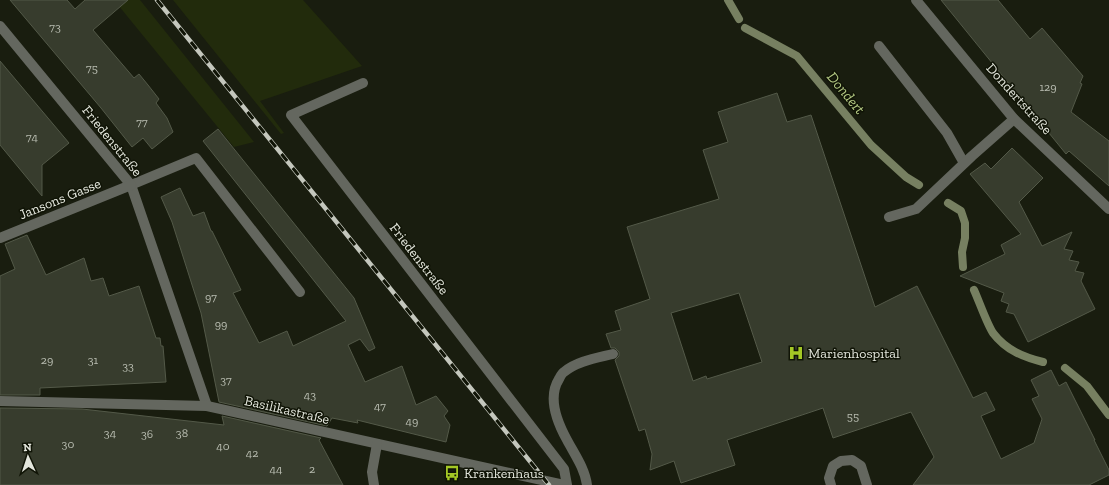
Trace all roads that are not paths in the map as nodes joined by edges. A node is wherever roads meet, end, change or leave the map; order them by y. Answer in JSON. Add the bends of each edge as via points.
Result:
{"nodes":[{"id":1,"x":916,"y":0,"type":"edge"},
{"id":2,"x":0,"y":26,"type":"edge"},
{"id":3,"x":879,"y":46,"type":"dead end"},
{"id":4,"x":363,"y":83,"type":"dead end"},
{"id":5,"x":1014,"y":119,"type":"junction"},
{"id":6,"x":964,"y":163,"type":"junction"},
{"id":7,"x":131,"y":185,"type":"junction"},
{"id":8,"x":1109,"y":209,"type":"edge"},
{"id":9,"x":889,"y":217,"type":"dead end"},
{"id":10,"x":0,"y":238,"type":"edge"},
{"id":11,"x":300,"y":292,"type":"dead end"},
{"id":12,"x":613,"y":354,"type":"dead end"},
{"id":13,"x":0,"y":401,"type":"edge"},
{"id":14,"x":207,"y":406,"type":"junction"},
{"id":15,"x":377,"y":444,"type":"junction"},
{"id":16,"x":374,"y":485,"type":"edge"},
{"id":17,"x":564,"y":485,"type":"edge"},
{"id":18,"x":567,"y":485,"type":"edge"},
{"id":19,"x":587,"y":485,"type":"edge"},
{"id":20,"x":831,"y":485,"type":"edge"},
{"id":21,"x":868,"y":485,"type":"edge"}],
"edges":[{"from":1,"to":5,"type":"street","name":"Dondertstraße"},
{"from":2,"to":7,"type":"street","name":"Friedenstraße"},
{"from":3,"to":6,"type":"street","via":[[947,132]]},
{"from":4,"to":18,"type":"street","name":"Friedenstraße","via":[[291,115],[564,469]]},
{"from":5,"to":6,"type":"street"},
{"from":5,"to":8,"type":"street","name":"Dondertstraße"},
{"from":6,"to":9,"type":"street","via":[[916,209]]},
{"from":7,"to":10,"type":"street","name":"Jansons Gasse"},
{"from":7,"to":11,"type":"street","name":"Jansons Gasse","via":[[196,158]]},
{"from":7,"to":14,"type":"street","name":"Friedenstraße"},
{"from":12,"to":19,"type":"street","via":[[575,365],[563,372],[556,382],[552,396],[562,432],[586,475]]},
{"from":13,"to":14,"type":"street","name":"Basilikastraße"},
{"from":14,"to":15,"type":"street","name":"Basilikastraße"},
{"from":15,"to":16,"type":"street","via":[[372,472]]},
{"from":15,"to":17,"type":"street","name":"Basilikastraße"},
{"from":20,"to":21,"type":"street","via":[[829,478],[833,466],[841,461],[852,460],[861,466]]}]}
